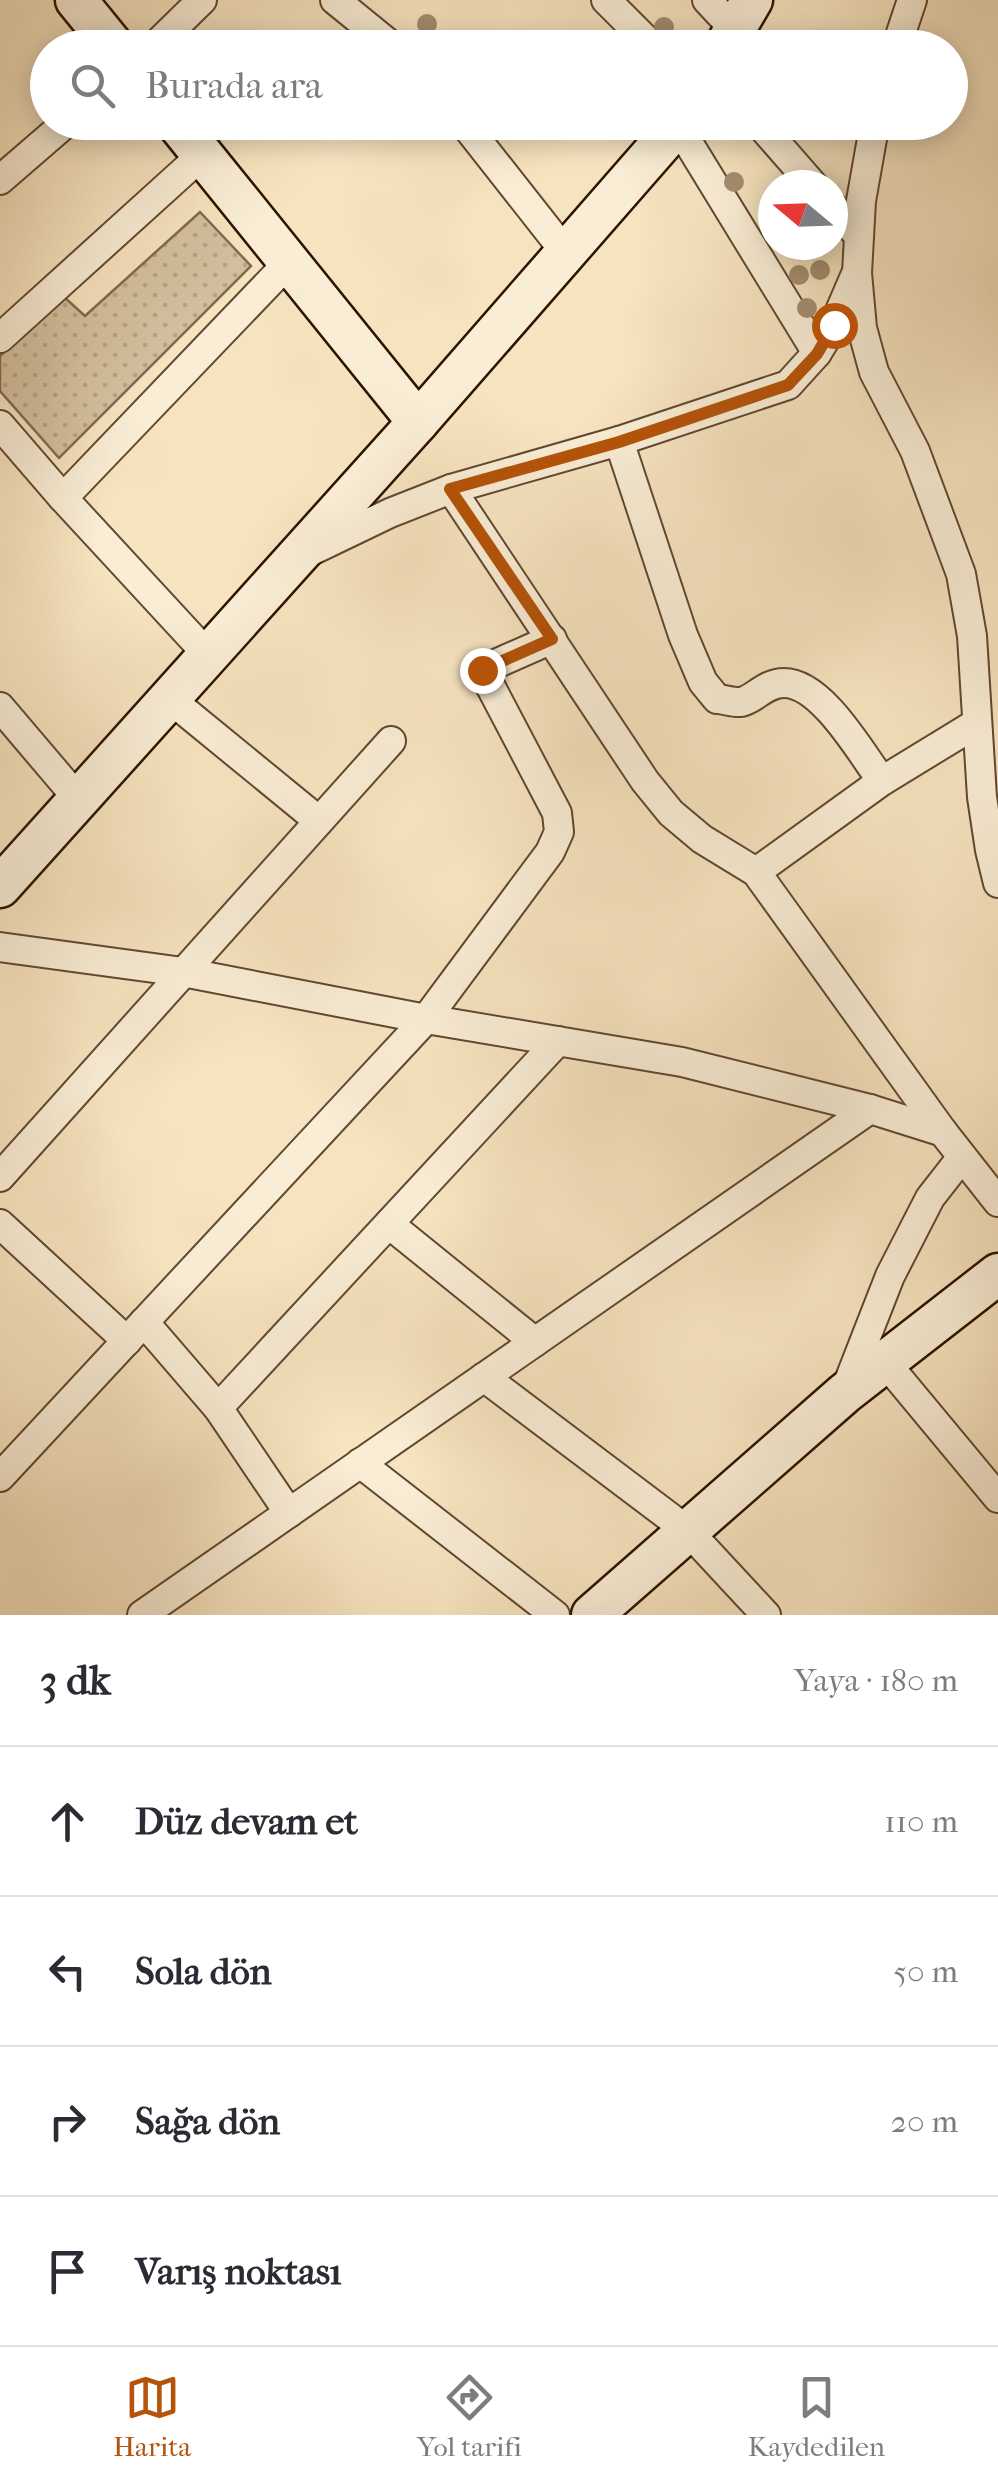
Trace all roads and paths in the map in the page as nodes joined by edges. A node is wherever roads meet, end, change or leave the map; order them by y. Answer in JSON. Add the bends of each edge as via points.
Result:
{"nodes":[{"id":1,"x":76,"y":0,"type":"edge"},
{"id":2,"x":202,"y":0,"type":"edge"},
{"id":3,"x":335,"y":0,"type":"edge"},
{"id":4,"x":606,"y":0,"type":"edge"},
{"id":5,"x":708,"y":0,"type":"edge"},
{"id":6,"x":912,"y":0,"type":"edge"},
{"id":7,"x":737,"y":26,"type":"edge"},
{"id":8,"x":100,"y":30,"type":"edge"},
{"id":9,"x":171,"y":30,"type":"edge"},
{"id":10,"x":372,"y":30,"type":"edge"},
{"id":11,"x":636,"y":30,"type":"edge"},
{"id":12,"x":902,"y":30,"type":"edge"},
{"id":13,"x":47,"y":140,"type":"edge"},
{"id":14,"x":191,"y":140,"type":"edge"},
{"id":15,"x":476,"y":140,"type":"edge"},
{"id":16,"x":665,"y":140,"type":"edge"},
{"id":17,"x":689,"y":140,"type":"edge"},
{"id":18,"x":774,"y":140,"type":"edge"},
{"id":19,"x":872,"y":140,"type":"edge"},
{"id":20,"x":202,"y":154,"type":"junction"},
{"id":21,"x":801,"y":170,"type":"edge"},
{"id":22,"x":0,"y":180,"type":"edge"},
{"id":23,"x":848,"y":224,"type":"edge"},
{"id":24,"x":859,"y":236,"type":"junction"},
{"id":25,"x":566,"y":253,"type":"junction"},
{"id":26,"x":289,"y":262,"type":"junction"},
{"id":27,"x":857,"y":273,"type":"junction"},
{"id":28,"x":0,"y":338,"type":"edge"},
{"id":29,"x":817,"y":354,"type":"junction"},
{"id":30,"x":418,"y":422,"type":"junction"},
{"id":31,"x":0,"y":425,"type":"edge"},
{"id":32,"x":619,"y":442,"type":"junction"},
{"id":33,"x":450,"y":489,"type":"junction"},
{"id":34,"x":63,"y":498,"type":"junction"},
{"id":35,"x":294,"y":560,"type":"junction"},
{"id":36,"x":552,"y":639,"type":"junction"},
{"id":37,"x":208,"y":656,"type":"junction"},
{"id":38,"x":170,"y":698,"type":"junction"},
{"id":39,"x":0,"y":707,"type":"edge"},
{"id":40,"x":978,"y":722,"type":"junction"},
{"id":41,"x":391,"y":741,"type":"dead end"},
{"id":42,"x":882,"y":781,"type":"junction"},
{"id":43,"x":79,"y":800,"type":"junction"},
{"id":44,"x":319,"y":821,"type":"junction"},
{"id":45,"x":756,"y":872,"type":"junction"},
{"id":46,"x":998,"y":883,"type":"edge"},
{"id":47,"x":0,"y":888,"type":"edge"},
{"id":48,"x":0,"y":947,"type":"edge"},
{"id":49,"x":183,"y":972,"type":"junction"},
{"id":50,"x":426,"y":1019,"type":"junction"},
{"id":51,"x":558,"y":1041,"type":"junction"},
{"id":52,"x":870,"y":1108,"type":"junction"},
{"id":53,"x":943,"y":1132,"type":"junction"},
{"id":54,"x":962,"y":1157,"type":"junction"},
{"id":55,"x":0,"y":1177,"type":"edge"},
{"id":56,"x":998,"y":1202,"type":"edge"},
{"id":57,"x":0,"y":1224,"type":"edge"},
{"id":58,"x":388,"y":1224,"type":"junction"},
{"id":59,"x":998,"y":1274,"type":"edge"},
{"id":60,"x":135,"y":1331,"type":"junction"},
{"id":61,"x":535,"y":1342,"type":"junction"},
{"id":62,"x":885,"y":1362,"type":"junction"},
{"id":63,"x":484,"y":1377,"type":"junction"},
{"id":64,"x":845,"y":1393,"type":"junction"},
{"id":65,"x":218,"y":1408,"type":"junction"},
{"id":66,"x":360,"y":1463,"type":"junction"},
{"id":67,"x":0,"y":1477,"type":"edge"},
{"id":68,"x":998,"y":1498,"type":"edge"},
{"id":69,"x":288,"y":1513,"type":"junction"},
{"id":70,"x":688,"y":1531,"type":"junction"},
{"id":71,"x":142,"y":1615,"type":"edge"},
{"id":72,"x":556,"y":1615,"type":"edge"},
{"id":73,"x":592,"y":1615,"type":"edge"},
{"id":74,"x":766,"y":1615,"type":"edge"}],
"edges":[{"from":1,"to":8,"type":"street"},
{"from":2,"to":9,"type":"street"},
{"from":3,"to":10,"type":"street"},
{"from":4,"to":11,"type":"street"},
{"from":5,"to":7,"type":"street"},
{"from":6,"to":12,"type":"street"},
{"from":13,"to":22,"type":"street"},
{"from":14,"to":20,"type":"street"},
{"from":15,"to":25,"type":"street"},
{"from":16,"to":25,"type":"street"},
{"from":17,"to":29,"type":"street"},
{"from":18,"to":21,"type":"street"},
{"from":19,"to":24,"type":"street"},
{"from":20,"to":26,"type":"street"},
{"from":20,"to":28,"type":"street"},
{"from":23,"to":24,"type":"street"},
{"from":24,"to":27,"type":"street"},
{"from":25,"to":30,"type":"street"},
{"from":26,"to":30,"type":"street"},
{"from":26,"to":34,"type":"street"},
{"from":27,"to":29,"type":"street"},
{"from":27,"to":40,"type":"street","via":[[874,372],[914,451],[961,574]]},
{"from":29,"to":32,"type":"street","via":[[788,385]]},
{"from":30,"to":35,"type":"street"},
{"from":31,"to":34,"type":"street"},
{"from":32,"to":33,"type":"street"},
{"from":32,"to":42,"type":"street","via":[[703,682],[717,698],[741,702],[786,683],[806,691],[829,709]]},
{"from":33,"to":35,"type":"street"},
{"from":33,"to":36,"type":"street"},
{"from":34,"to":37,"type":"street"},
{"from":35,"to":37,"type":"street"},
{"from":36,"to":45,"type":"street","via":[[671,813]]},
{"from":36,"to":50,"type":"street","via":[[482,670],[558,813],[558,832]]},
{"from":37,"to":38,"type":"street"},
{"from":38,"to":43,"type":"street"},
{"from":38,"to":44,"type":"street"},
{"from":39,"to":43,"type":"street"},
{"from":40,"to":42,"type":"street"},
{"from":40,"to":46,"type":"street","via":[[982,798]]},
{"from":41,"to":44,"type":"street"},
{"from":42,"to":45,"type":"street"},
{"from":43,"to":47,"type":"street"},
{"from":44,"to":49,"type":"street"},
{"from":45,"to":53,"type":"street"},
{"from":48,"to":49,"type":"street"},
{"from":49,"to":50,"type":"street"},
{"from":49,"to":55,"type":"street"},
{"from":50,"to":51,"type":"street"},
{"from":50,"to":60,"type":"street"},
{"from":51,"to":52,"type":"street","via":[[682,1062]]},
{"from":51,"to":58,"type":"street"},
{"from":52,"to":53,"type":"street"},
{"from":52,"to":61,"type":"street"},
{"from":53,"to":54,"type":"street"},
{"from":54,"to":56,"type":"street"},
{"from":54,"to":64,"type":"street","via":[[930,1198],[890,1276]]},
{"from":57,"to":60,"type":"street"},
{"from":58,"to":61,"type":"street"},
{"from":58,"to":65,"type":"street"},
{"from":59,"to":62,"type":"street"},
{"from":60,"to":65,"type":"street"},
{"from":60,"to":67,"type":"street"},
{"from":61,"to":63,"type":"street"},
{"from":62,"to":64,"type":"street"},
{"from":62,"to":68,"type":"street"},
{"from":63,"to":66,"type":"street"},
{"from":63,"to":70,"type":"street"},
{"from":64,"to":70,"type":"street"},
{"from":65,"to":69,"type":"street"},
{"from":66,"to":69,"type":"street"},
{"from":66,"to":72,"type":"street"},
{"from":69,"to":71,"type":"street"},
{"from":70,"to":73,"type":"street"},
{"from":70,"to":74,"type":"street"}]}
